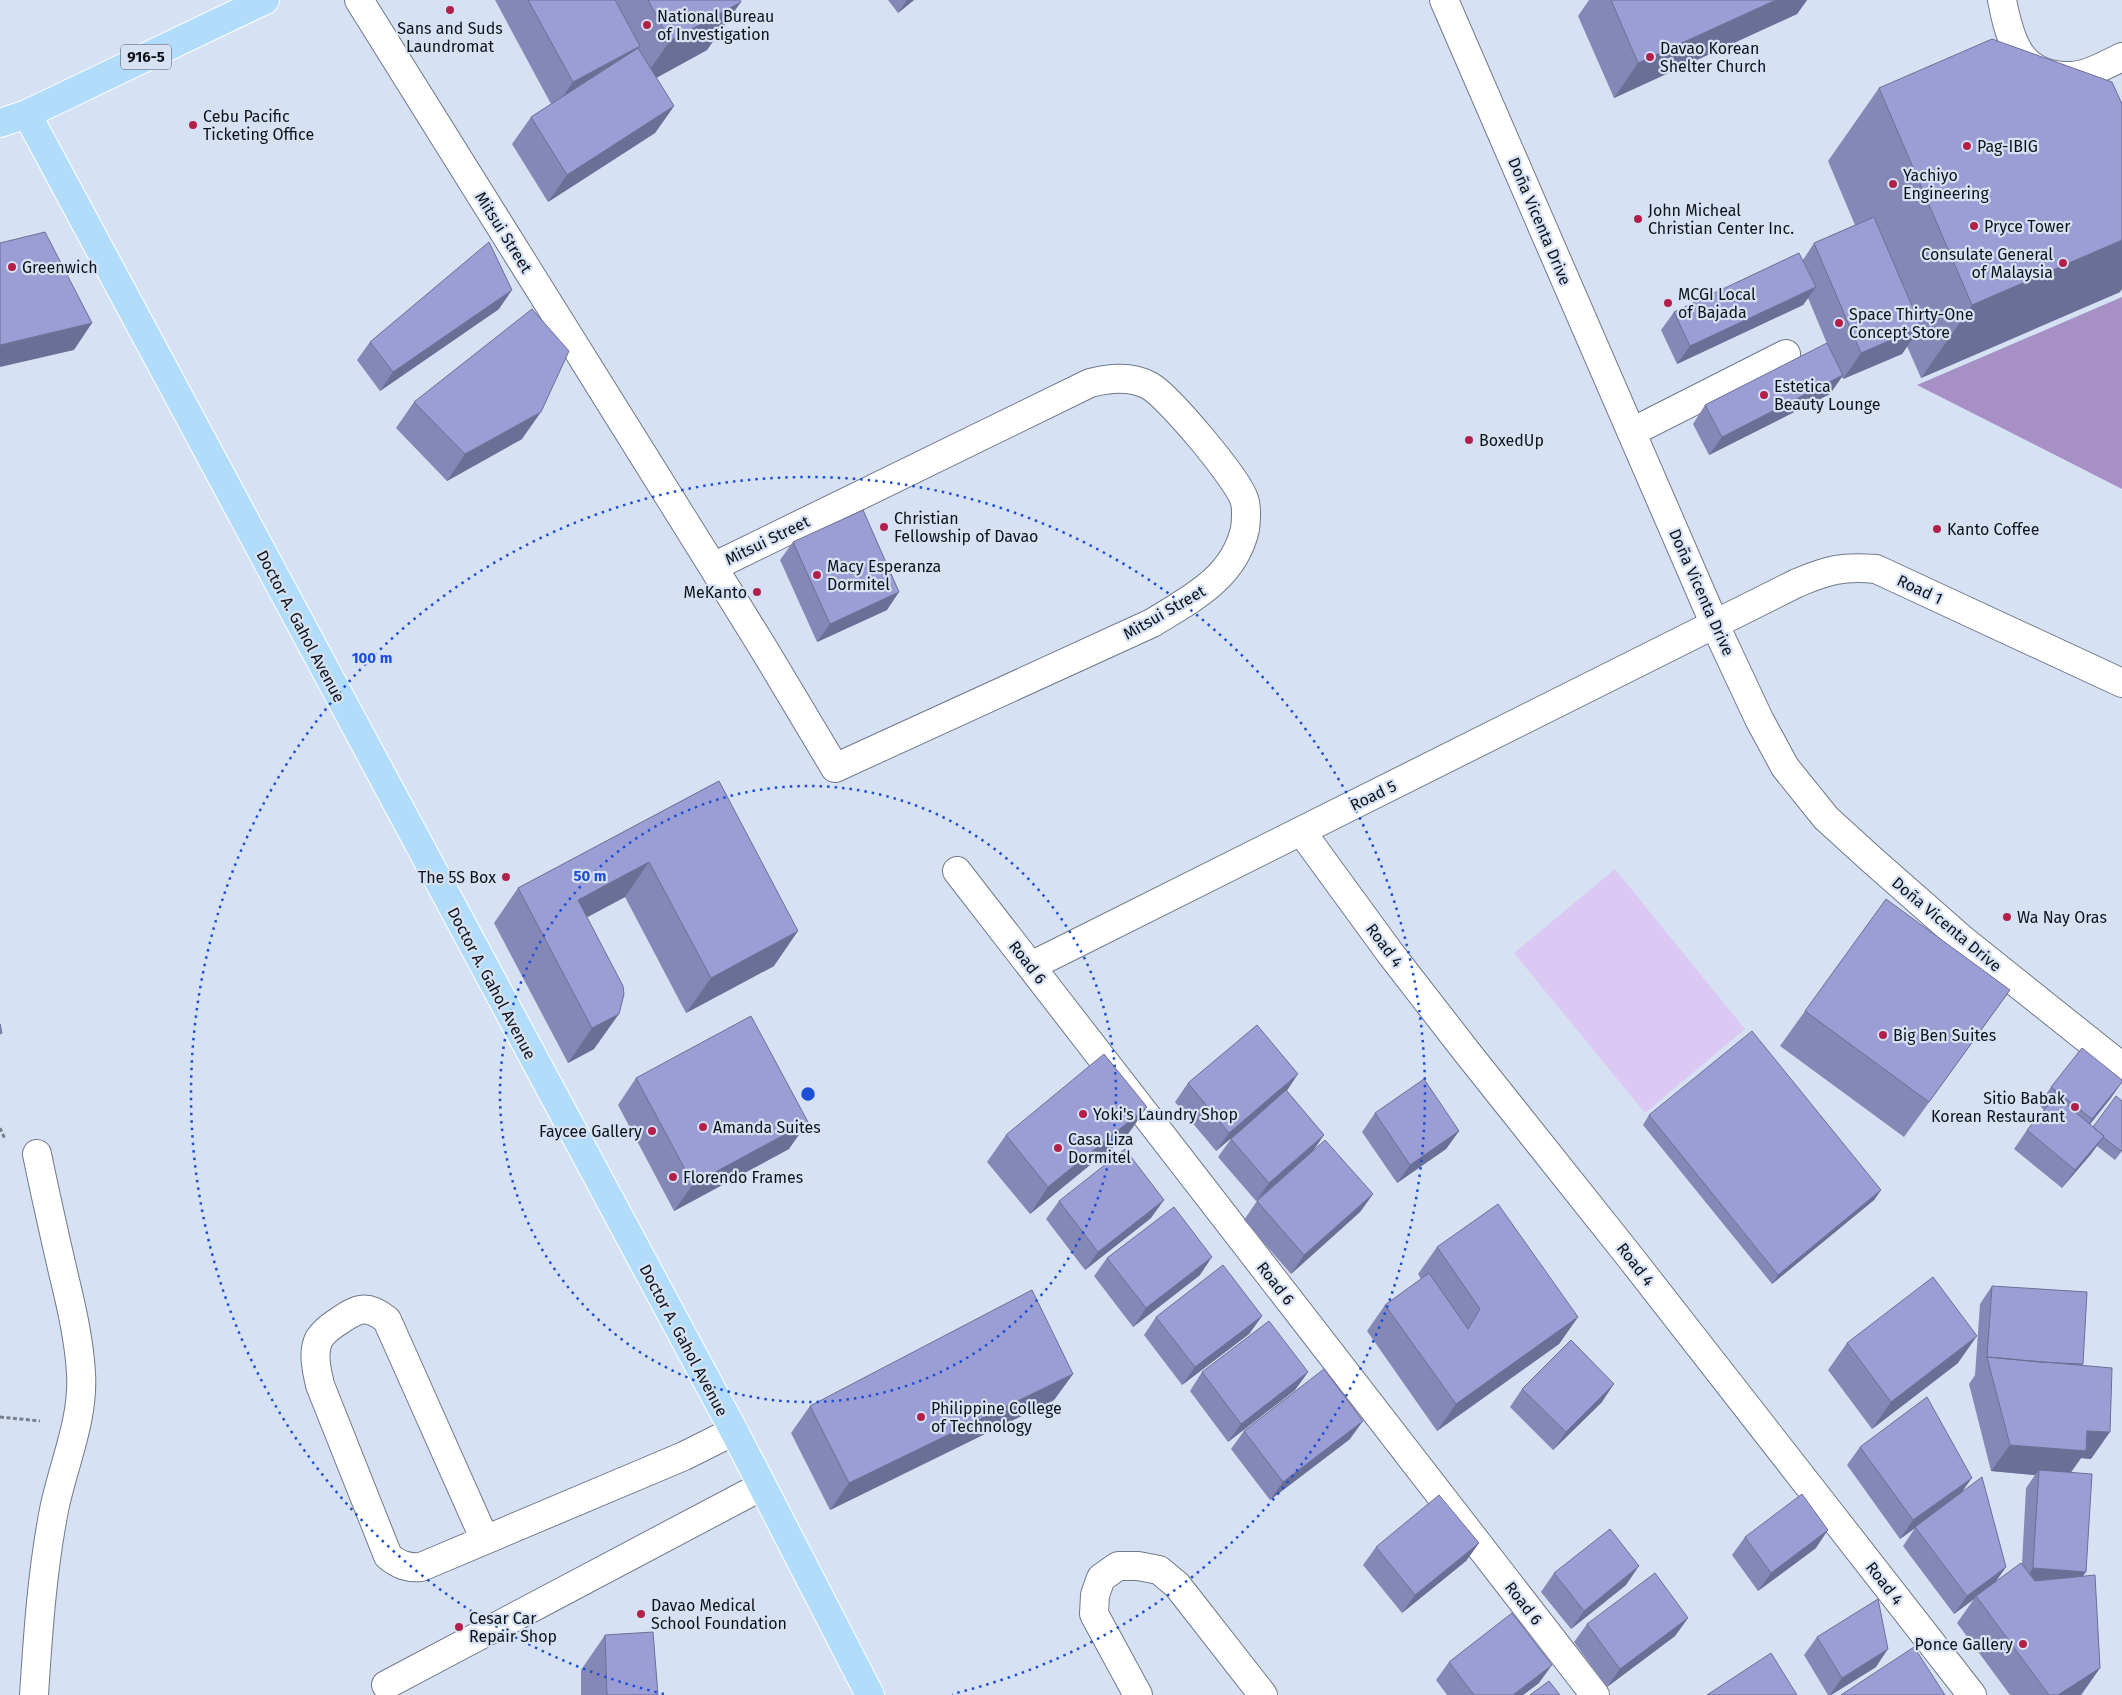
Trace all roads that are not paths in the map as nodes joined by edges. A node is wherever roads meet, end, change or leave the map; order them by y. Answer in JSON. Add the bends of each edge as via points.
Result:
{"nodes":[{"id":1,"x":265,"y":0,"type":"edge"},
{"id":2,"x":359,"y":0,"type":"edge"},
{"id":3,"x":1444,"y":0,"type":"edge"},
{"id":4,"x":2002,"y":0,"type":"edge"},
{"id":5,"x":2122,"y":57,"type":"edge"},
{"id":6,"x":27,"y":114,"type":"junction"},
{"id":7,"x":0,"y":123,"type":"edge"},
{"id":8,"x":1786,"y":354,"type":"dead end"},
{"id":9,"x":1632,"y":432,"type":"junction"},
{"id":10,"x":713,"y":567,"type":"junction"},
{"id":11,"x":1715,"y":625,"type":"junction"},
{"id":12,"x":2122,"y":684,"type":"edge"},
{"id":13,"x":1301,"y":831,"type":"junction"},
{"id":14,"x":957,"y":870,"type":"dead end"},
{"id":15,"x":1031,"y":966,"type":"junction"},
{"id":16,"x":2122,"y":1067,"type":"edge"},
{"id":17,"x":37,"y":1154,"type":"dead end"},
{"id":18,"x":734,"y":1431,"type":"junction"},
{"id":19,"x":762,"y":1486,"type":"junction"},
{"id":20,"x":485,"y":1540,"type":"junction"},
{"id":21,"x":386,"y":1685,"type":"dead end"},
{"id":22,"x":34,"y":1695,"type":"edge"},
{"id":23,"x":870,"y":1695,"type":"edge"},
{"id":24,"x":1138,"y":1695,"type":"edge"},
{"id":25,"x":1263,"y":1695,"type":"edge"},
{"id":26,"x":1595,"y":1695,"type":"edge"},
{"id":27,"x":1972,"y":1695,"type":"edge"}],
"edges":[{"from":1,"to":6,"type":"main road","number":"916-5"},
{"from":2,"to":10,"type":"street","name":"Mitsui Street"},
{"from":3,"to":9,"type":"street","name":"Doña Vicenta Drive"},
{"from":4,"to":5,"type":"street","via":[[2008,32],[2017,52],[2033,67],[2072,76]]},
{"from":6,"to":7,"type":"main road","number":"916-5"},
{"from":6,"to":18,"type":"main road","name":"Doctor A. Gahol Avenue"},
{"from":8,"to":9,"type":"street"},
{"from":9,"to":11,"type":"street","name":"Doña Vicenta Drive"},
{"from":10,"to":10,"type":"street","name":"Mitsui Street","via":[[835,768],[1143,627],[1184,604],[1218,580],[1236,554],[1245,528],[1245,500],[1231,475],[1164,397],[1149,386],[1128,379],[1106,379],[1090,383]]},
{"from":11,"to":12,"type":"street","name":"Road 1","via":[[1826,571],[1855,567],[1876,569]]},
{"from":11,"to":13,"type":"street","name":"Road 5"},
{"from":11,"to":16,"type":"street","name":"Doña Vicenta Drive","via":[[1785,767],[1826,818],[1963,940]]},
{"from":13,"to":15,"type":"street","name":"Road 5"},
{"from":13,"to":27,"type":"street","name":"Road 4","via":[[1466,1051]]},
{"from":14,"to":15,"type":"street","name":"Road 6"},
{"from":15,"to":26,"type":"street","name":"Road 6"},
{"from":17,"to":22,"type":"street","via":[[72,1308],[81,1373],[76,1425],[46,1558]]},
{"from":18,"to":19,"type":"main road","name":"Doctor A. Gahol Avenue"},
{"from":18,"to":20,"type":"street","via":[[684,1456]]},
{"from":19,"to":21,"type":"street"},
{"from":19,"to":23,"type":"main road","name":"Doctor A. Gahol Avenue"},
{"from":20,"to":20,"type":"street","via":[[421,1567],[400,1565],[388,1556],[320,1385],[316,1352],[327,1328],[355,1310],[379,1314],[387,1320]]},
{"from":24,"to":25,"type":"street","via":[[1094,1614],[1095,1595],[1101,1578],[1118,1566],[1158,1570],[1177,1585]]}]}
